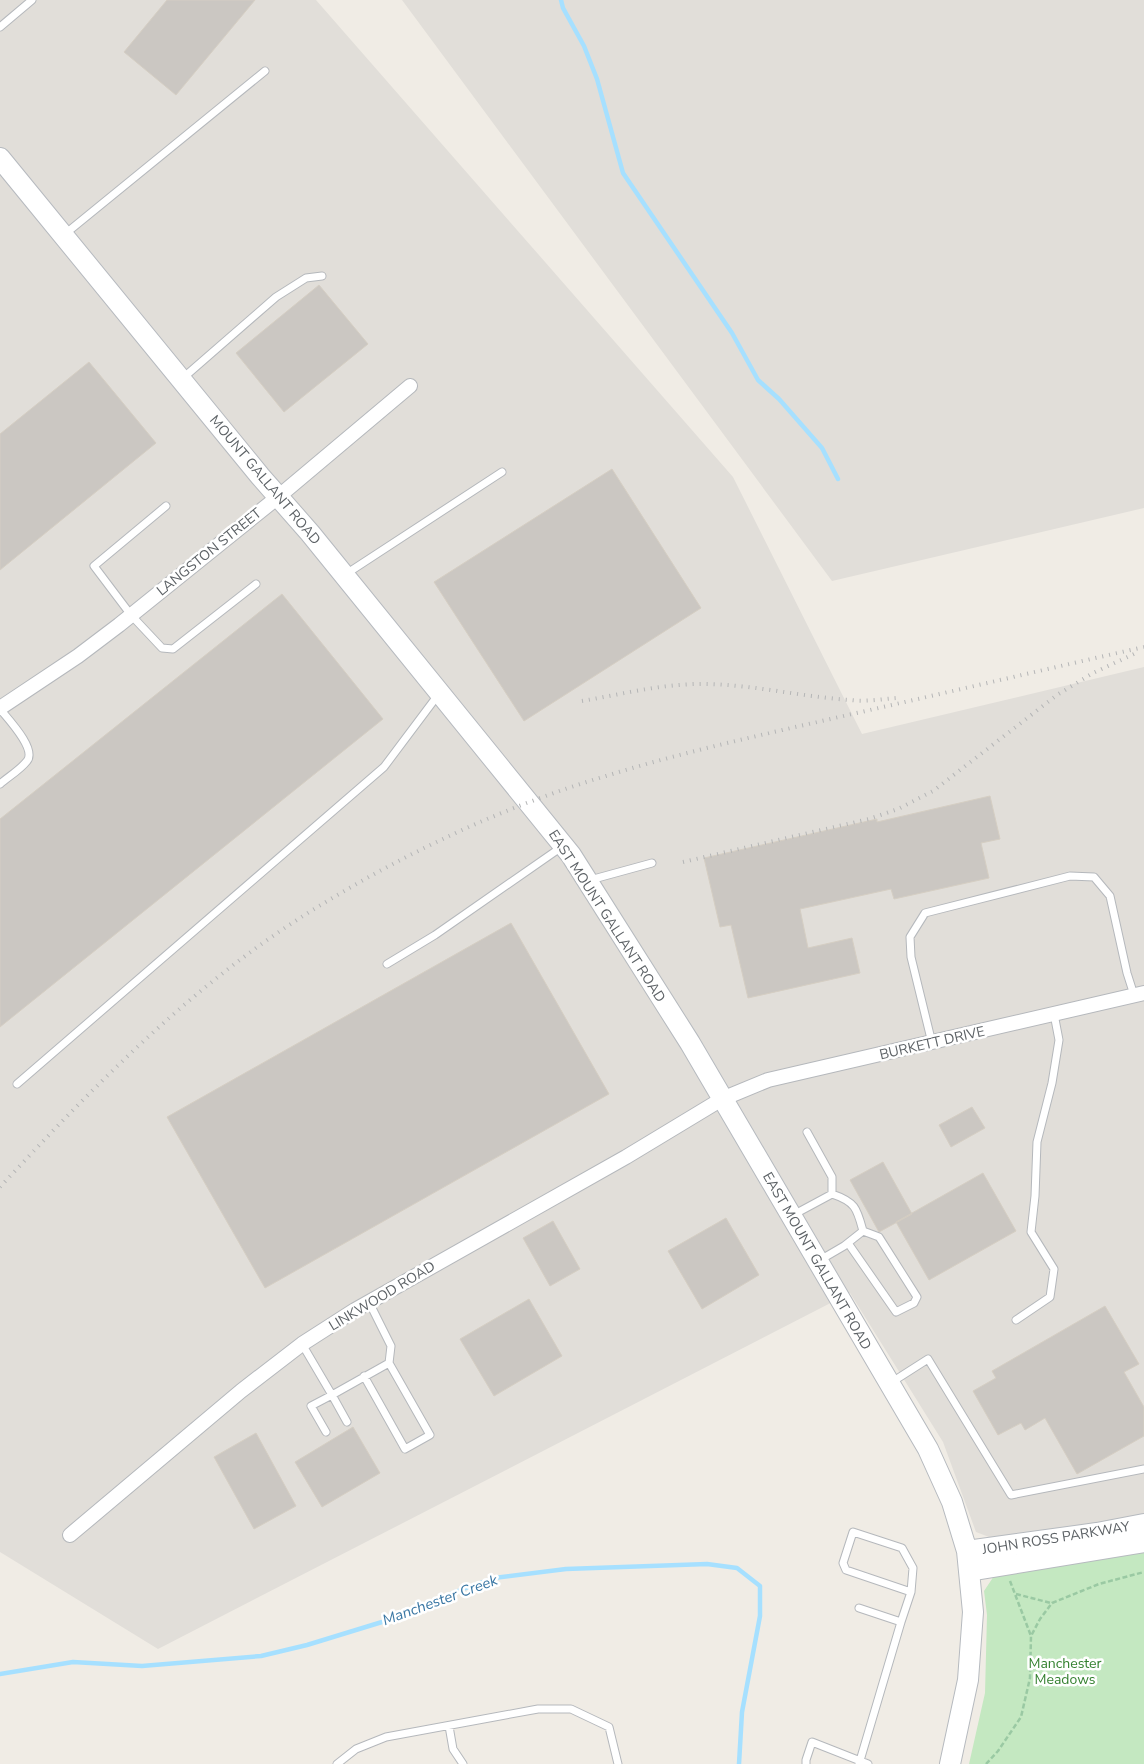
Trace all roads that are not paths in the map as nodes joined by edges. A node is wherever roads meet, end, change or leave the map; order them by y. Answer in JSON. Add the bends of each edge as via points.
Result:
{"nodes":[{"id":1,"x":32,"y":0,"type":"edge"},
{"id":2,"x":0,"y":27,"type":"edge"},
{"id":3,"x":265,"y":71,"type":"dead end"},
{"id":4,"x":0,"y":158,"type":"edge"},
{"id":5,"x":62,"y":236,"type":"junction"},
{"id":6,"x":322,"y":276,"type":"dead end"},
{"id":7,"x":181,"y":380,"type":"junction"},
{"id":8,"x":410,"y":386,"type":"dead end"},
{"id":9,"x":502,"y":472,"type":"dead end"},
{"id":10,"x":278,"y":497,"type":"junction"},
{"id":11,"x":166,"y":506,"type":"dead end"},
{"id":12,"x":344,"y":575,"type":"junction"},
{"id":13,"x":256,"y":584,"type":"dead end"},
{"id":14,"x":131,"y":615,"type":"junction"},
{"id":15,"x":440,"y":693,"type":"junction"},
{"id":16,"x":0,"y":708,"type":"edge"},
{"id":17,"x":0,"y":784,"type":"edge"},
{"id":18,"x":530,"y":802,"type":"joint"},
{"id":19,"x":563,"y":845,"type":"junction"},
{"id":20,"x":652,"y":863,"type":"dead end"},
{"id":21,"x":587,"y":881,"type":"junction"},
{"id":22,"x":387,"y":964,"type":"dead end"},
{"id":23,"x":1139,"y":994,"type":"edge"},
{"id":24,"x":1054,"y":1014,"type":"junction"},
{"id":25,"x":932,"y":1043,"type":"junction"},
{"id":26,"x":17,"y":1084,"type":"dead end"},
{"id":27,"x":722,"y":1099,"type":"junction"},
{"id":28,"x":807,"y":1132,"type":"dead end"},
{"id":29,"x":832,"y":1194,"type":"junction"},
{"id":30,"x":791,"y":1216,"type":"junction"},
{"id":31,"x":863,"y":1232,"type":"junction"},
{"id":32,"x":848,"y":1243,"type":"junction"},
{"id":33,"x":817,"y":1262,"type":"junction"},
{"id":34,"x":369,"y":1302,"type":"junction"},
{"id":35,"x":1016,"y":1320,"type":"dead end"},
{"id":36,"x":302,"y":1344,"type":"junction"},
{"id":37,"x":389,"y":1363,"type":"junction"},
{"id":38,"x":364,"y":1376,"type":"junction"},
{"id":39,"x":889,"y":1384,"type":"junction"},
{"id":40,"x":332,"y":1395,"type":"junction"},
{"id":41,"x":347,"y":1422,"type":"dead end"},
{"id":42,"x":326,"y":1432,"type":"dead end"},
{"id":43,"x":1144,"y":1469,"type":"edge"},
{"id":44,"x":1144,"y":1524,"type":"edge"},
{"id":45,"x":70,"y":1535,"type":"dead end"},
{"id":46,"x":1144,"y":1542,"type":"edge"},
{"id":47,"x":968,"y":1561,"type":"junction"},
{"id":48,"x":911,"y":1592,"type":"junction"},
{"id":49,"x":858,"y":1608,"type":"dead end"},
{"id":50,"x":901,"y":1622,"type":"junction"},
{"id":51,"x":449,"y":1726,"type":"junction"},
{"id":52,"x":860,"y":1762,"type":"edge"},
{"id":53,"x":337,"y":1764,"type":"edge"},
{"id":54,"x":462,"y":1764,"type":"edge"},
{"id":55,"x":618,"y":1764,"type":"edge"},
{"id":56,"x":806,"y":1764,"type":"edge"},
{"id":57,"x":868,"y":1764,"type":"edge"},
{"id":58,"x":950,"y":1764,"type":"edge"}],
"edges":[{"from":1,"to":2,"type":"lane"},
{"from":3,"to":5,"type":"lane"},
{"from":4,"to":5,"type":"street","name":"MOUNT GALLANT ROAD"},
{"from":5,"to":7,"type":"street","name":"MOUNT GALLANT ROAD"},
{"from":6,"to":7,"type":"lane","via":[[306,278],[276,297]]},
{"from":7,"to":10,"type":"street","name":"MOUNT GALLANT ROAD"},
{"from":8,"to":10,"type":"street","name":"LANGSTON STREET"},
{"from":9,"to":12,"type":"lane"},
{"from":10,"to":12,"type":"street","name":"MOUNT GALLANT ROAD"},
{"from":10,"to":14,"type":"street","name":"LANGSTON STREET"},
{"from":11,"to":14,"type":"lane","via":[[94,566]]},
{"from":12,"to":15,"type":"street","name":"MOUNT GALLANT ROAD"},
{"from":13,"to":14,"type":"lane","via":[[173,649],[162,648]]},
{"from":14,"to":16,"type":"street","name":"LANGSTON STREET","via":[[78,656]]},
{"from":15,"to":18,"type":"street","name":"MOUNT GALLANT ROAD"},
{"from":15,"to":26,"type":"lane","via":[[384,767]]},
{"from":16,"to":17,"type":"lane","via":[[24,739],[30,756]]},
{"from":18,"to":19,"type":"street","name":"EAST MOUNT GALLANT ROAD"},
{"from":19,"to":21,"type":"street","name":"EAST MOUNT GALLANT ROAD"},
{"from":19,"to":22,"type":"lane","via":[[435,935]]},
{"from":20,"to":21,"type":"lane"},
{"from":21,"to":27,"type":"street","name":"EAST MOUNT GALLANT ROAD"},
{"from":23,"to":24,"type":"street","name":"BURKETT DRIVE"},
{"from":23,"to":25,"type":"lane","via":[[1127,973],[1110,896],[1094,877],[1070,876],[925,914],[910,937],[911,956]]},
{"from":24,"to":25,"type":"street","name":"BURKETT DRIVE"},
{"from":24,"to":35,"type":"lane","via":[[1059,1040],[1037,1142],[1031,1232],[1054,1269],[1050,1297]]},
{"from":25,"to":27,"type":"street","name":"BURKETT DRIVE","via":[[768,1080]]},
{"from":27,"to":30,"type":"street","name":"EAST MOUNT GALLANT ROAD"},
{"from":27,"to":34,"type":"street","name":"LINKWOOD ROAD","via":[[626,1158]]},
{"from":28,"to":29,"type":"lane","via":[[832,1177]]},
{"from":29,"to":30,"type":"lane"},
{"from":29,"to":31,"type":"lane","via":[[847,1199],[858,1212]]},
{"from":30,"to":33,"type":"street","name":"EAST MOUNT GALLANT ROAD"},
{"from":31,"to":32,"type":"lane"},
{"from":31,"to":32,"type":"lane","via":[[879,1237],[917,1297],[914,1303],[896,1312]]},
{"from":32,"to":33,"type":"lane"},
{"from":33,"to":39,"type":"street","name":"EAST MOUNT GALLANT ROAD"},
{"from":34,"to":36,"type":"street","name":"LINKWOOD ROAD"},
{"from":34,"to":37,"type":"lane","via":[[391,1346]]},
{"from":36,"to":40,"type":"lane"},
{"from":36,"to":45,"type":"street","name":"LINKWOOD ROAD"},
{"from":37,"to":38,"type":"lane"},
{"from":37,"to":38,"type":"lane","via":[[430,1435],[405,1449]]},
{"from":38,"to":40,"type":"lane"},
{"from":39,"to":43,"type":"lane","via":[[928,1359],[1011,1495]]},
{"from":39,"to":47,"type":"street","name":"EAST MOUNT GALLANT ROAD","via":[[928,1448],[952,1502]]},
{"from":40,"to":41,"type":"lane"},
{"from":40,"to":42,"type":"lane","via":[[311,1406]]},
{"from":44,"to":47,"type":"street","name":"JOHN ROSS PARKWAY"},
{"from":46,"to":47,"type":"street","name":"JOHN ROSS PARKWAY","via":[[1003,1566]]},
{"from":47,"to":58,"type":"street","name":"EAST MOUNT GALLANT ROAD","via":[[973,1612],[968,1680]]},
{"from":48,"to":48,"type":"lane","via":[[913,1568],[902,1548],[853,1532],[843,1564],[846,1570]]},
{"from":48,"to":50,"type":"lane"},
{"from":49,"to":50,"type":"lane"},
{"from":50,"to":52,"type":"lane"},
{"from":51,"to":53,"type":"lane","via":[[386,1737],[356,1749]]},
{"from":51,"to":54,"type":"lane","via":[[454,1749]]},
{"from":51,"to":55,"type":"lane","via":[[538,1709],[571,1709],[609,1728]]},
{"from":52,"to":56,"type":"lane","via":[[812,1742]]},
{"from":52,"to":57,"type":"lane"}]}
